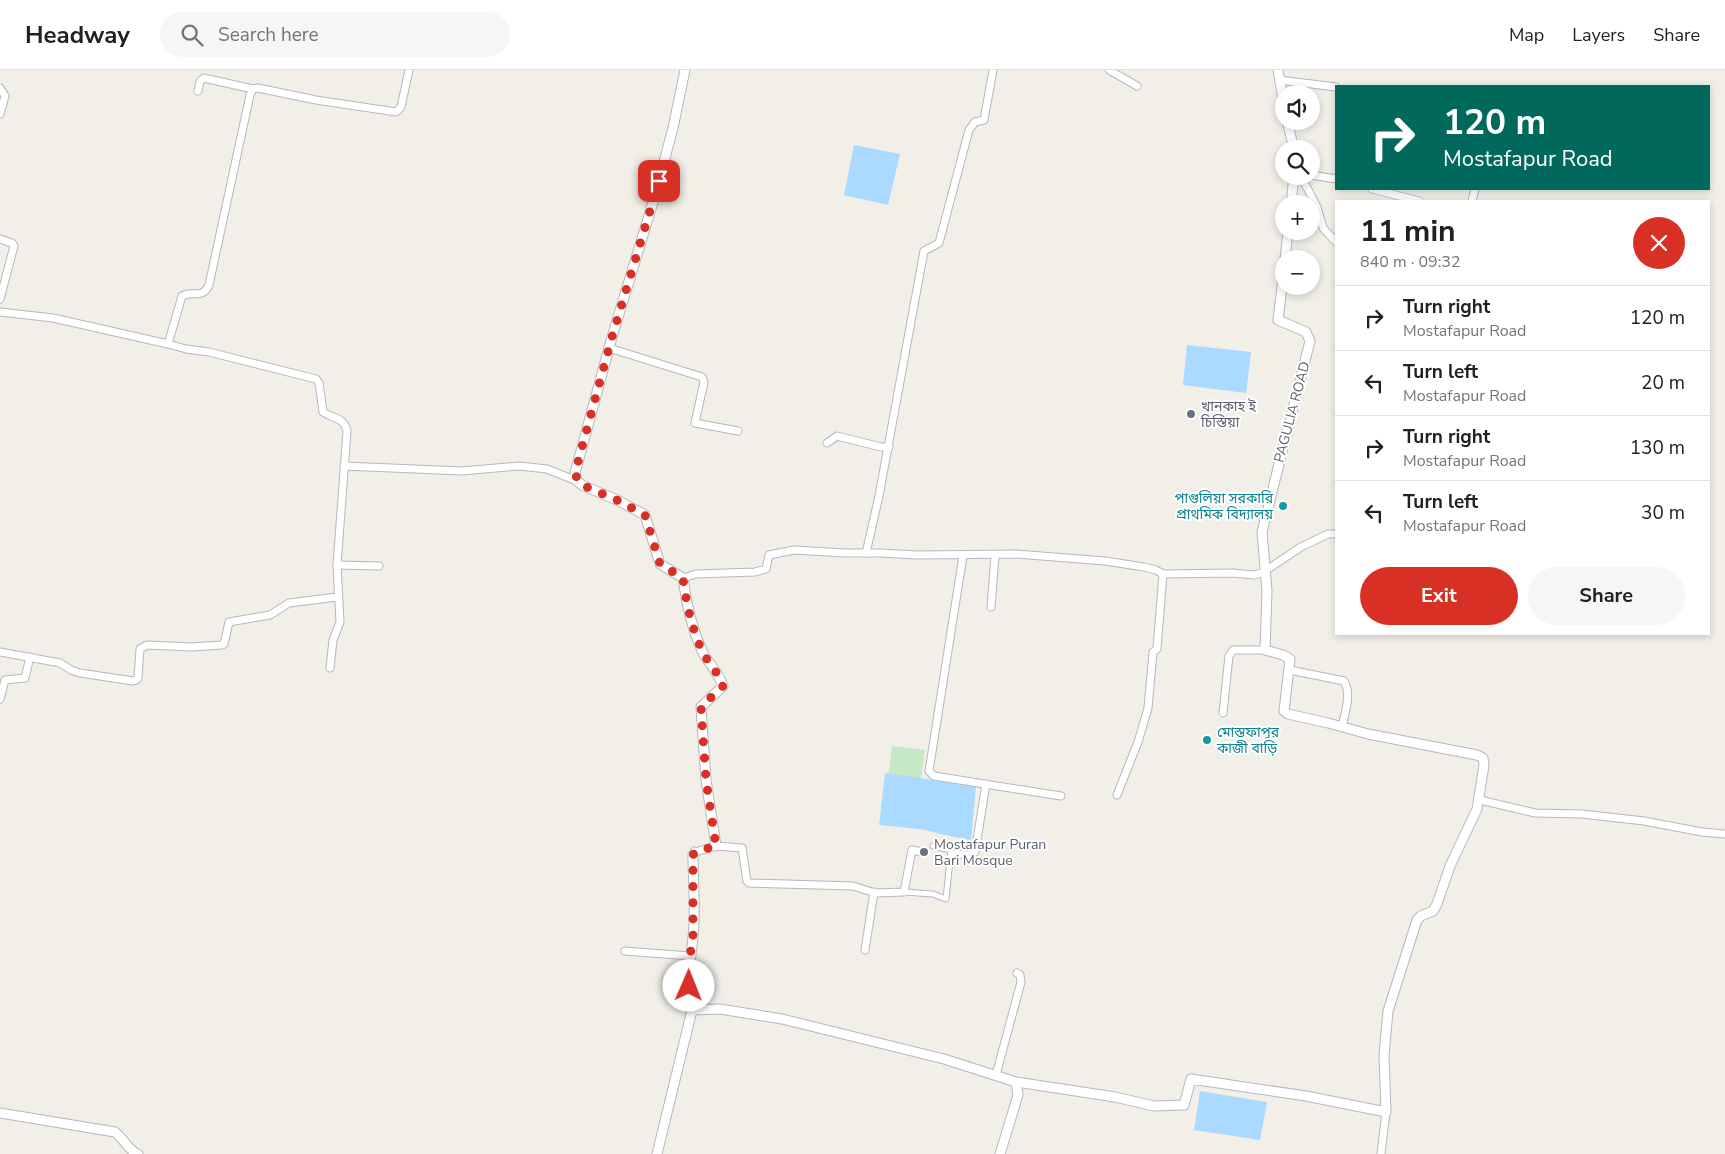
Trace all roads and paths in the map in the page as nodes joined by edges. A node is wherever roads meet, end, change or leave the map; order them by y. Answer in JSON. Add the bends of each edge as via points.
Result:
{"nodes":[{"id":1,"x":409,"y":70,"type":"edge"},
{"id":2,"x":685,"y":70,"type":"edge"},
{"id":3,"x":994,"y":70,"type":"edge"},
{"id":4,"x":1109,"y":70,"type":"edge"},
{"id":5,"x":1278,"y":70,"type":"edge"},
{"id":6,"x":1279,"y":80,"type":"junction"},
{"id":7,"x":1280,"y":85,"type":"edge"},
{"id":8,"x":1137,"y":86,"type":"dead end"},
{"id":9,"x":1335,"y":87,"type":"edge"},
{"id":10,"x":0,"y":88,"type":"edge"},
{"id":11,"x":253,"y":89,"type":"junction"},
{"id":12,"x":198,"y":92,"type":"dead end"},
{"id":13,"x":0,"y":114,"type":"edge"},
{"id":14,"x":1320,"y":176,"type":"edge"},
{"id":15,"x":1335,"y":179,"type":"edge"},
{"id":16,"x":1306,"y":185,"type":"edge"},
{"id":17,"x":1376,"y":190,"type":"edge"},
{"id":18,"x":1415,"y":200,"type":"edge"},
{"id":19,"x":0,"y":239,"type":"edge"},
{"id":20,"x":1335,"y":241,"type":"edge"},
{"id":21,"x":1281,"y":295,"type":"edge"},
{"id":22,"x":0,"y":299,"type":"edge"},
{"id":23,"x":0,"y":312,"type":"edge"},
{"id":24,"x":168,"y":344,"type":"junction"},
{"id":25,"x":609,"y":348,"type":"junction"},
{"id":26,"x":738,"y":431,"type":"dead end"},
{"id":27,"x":827,"y":443,"type":"dead end"},
{"id":28,"x":889,"y":447,"type":"junction"},
{"id":29,"x":344,"y":466,"type":"junction"},
{"id":30,"x":578,"y":481,"type":"junction"},
{"id":31,"x":1335,"y":534,"type":"edge"},
{"id":32,"x":866,"y":553,"type":"junction"},
{"id":33,"x":963,"y":556,"type":"junction"},
{"id":34,"x":995,"y":556,"type":"junction"},
{"id":35,"x":337,"y":565,"type":"junction"},
{"id":36,"x":379,"y":566,"type":"dead end"},
{"id":37,"x":1265,"y":572,"type":"junction"},
{"id":38,"x":1163,"y":574,"type":"junction"},
{"id":39,"x":683,"y":578,"type":"junction"},
{"id":40,"x":337,"y":597,"type":"junction"},
{"id":41,"x":990,"y":607,"type":"dead end"},
{"id":42,"x":1265,"y":650,"type":"junction"},
{"id":43,"x":0,"y":652,"type":"edge"},
{"id":44,"x":30,"y":657,"type":"junction"},
{"id":45,"x":330,"y":668,"type":"dead end"},
{"id":46,"x":1290,"y":670,"type":"junction"},
{"id":47,"x":0,"y":699,"type":"edge"},
{"id":48,"x":1223,"y":713,"type":"dead end"},
{"id":49,"x":1342,"y":727,"type":"junction"},
{"id":50,"x":986,"y":784,"type":"junction"},
{"id":51,"x":1061,"y":796,"type":"dead end"},
{"id":52,"x":1117,"y":796,"type":"dead end"},
{"id":53,"x":1480,"y":800,"type":"junction"},
{"id":54,"x":1725,"y":834,"type":"edge"},
{"id":55,"x":716,"y":846,"type":"junction"},
{"id":56,"x":933,"y":846,"type":"dead end"},
{"id":57,"x":695,"y":852,"type":"joint"},
{"id":58,"x":922,"y":852,"type":"dead end"},
{"id":59,"x":956,"y":854,"type":"dead end"},
{"id":60,"x":874,"y":892,"type":"junction"},
{"id":61,"x":904,"y":892,"type":"junction"},
{"id":62,"x":625,"y":950,"type":"dead end"},
{"id":63,"x":865,"y":950,"type":"dead end"},
{"id":64,"x":690,"y":956,"type":"junction"},
{"id":65,"x":1017,"y":973,"type":"dead end"},
{"id":66,"x":692,"y":1010,"type":"junction"},
{"id":67,"x":996,"y":1075,"type":"junction"},
{"id":68,"x":1016,"y":1082,"type":"junction"},
{"id":69,"x":1386,"y":1112,"type":"junction"},
{"id":70,"x":0,"y":1113,"type":"edge"},
{"id":71,"x":138,"y":1154,"type":"edge"},
{"id":72,"x":657,"y":1154,"type":"edge"},
{"id":73,"x":1000,"y":1154,"type":"edge"},
{"id":74,"x":1381,"y":1154,"type":"edge"}],
"edges":[{"from":1,"to":11,"type":"street","via":[[401,107],[396,112]]},
{"from":2,"to":25,"type":"street","via":[[654,199]]},
{"from":3,"to":28,"type":"street","via":[[984,120],[975,122],[969,130],[939,243],[924,251]]},
{"from":4,"to":8,"type":"street"},
{"from":5,"to":6,"type":"street"},
{"from":6,"to":7,"type":"street"},
{"from":6,"to":9,"type":"street"},
{"from":10,"to":13,"type":"street","via":[[5,96]]},
{"from":11,"to":12,"type":"street","via":[[204,78],[200,80]]},
{"from":11,"to":24,"type":"street","via":[[209,284],[201,294],[182,296]]},
{"from":14,"to":15,"type":"street"},
{"from":16,"to":20,"type":"street","via":[[1323,228]]},
{"from":17,"to":18,"type":"street"},
{"from":19,"to":22,"type":"street","via":[[14,246]]},
{"from":21,"to":37,"type":"street","name":"PAGULIA ROAD","via":[[1278,320],[1306,332],[1310,341],[1262,532]]},
{"from":23,"to":24,"type":"street","via":[[53,318]]},
{"from":24,"to":29,"type":"street","via":[[316,379],[323,412],[345,424]]},
{"from":25,"to":26,"type":"street","via":[[702,377],[704,382],[695,423]]},
{"from":25,"to":30,"type":"street","via":[[575,473]]},
{"from":27,"to":28,"type":"street","via":[[837,436]]},
{"from":28,"to":32,"type":"street"},
{"from":29,"to":30,"type":"street","via":[[462,472],[519,466],[547,469]]},
{"from":29,"to":35,"type":"street"},
{"from":30,"to":39,"type":"street","via":[[645,515],[660,564]]},
{"from":31,"to":37,"type":"street","via":[[1301,547]]},
{"from":32,"to":33,"type":"street"},
{"from":32,"to":39,"type":"street","via":[[794,550],[769,555],[766,569],[755,572],[696,574]]},
{"from":33,"to":34,"type":"street"},
{"from":33,"to":50,"type":"street","via":[[929,771],[934,776]]},
{"from":34,"to":38,"type":"street","via":[[1016,554],[1089,559],[1144,567]]},
{"from":34,"to":41,"type":"street"},
{"from":35,"to":36,"type":"street"},
{"from":35,"to":40,"type":"street"},
{"from":37,"to":38,"type":"street","via":[[1254,575]]},
{"from":37,"to":42,"type":"street"},
{"from":38,"to":52,"type":"street","via":[[1159,638],[1153,652],[1148,708]]},
{"from":39,"to":55,"type":"street","via":[[696,636],[704,655],[720,675],[723,686],[701,707],[706,780]]},
{"from":40,"to":44,"type":"street","via":[[289,603],[270,615],[229,622],[222,645],[146,645],[140,649],[138,678],[132,681],[80,673],[60,662]]},
{"from":40,"to":45,"type":"street","via":[[340,622]]},
{"from":42,"to":46,"type":"street","via":[[1290,659]]},
{"from":42,"to":48,"type":"street","via":[[1233,650],[1229,656]]},
{"from":43,"to":44,"type":"street"},
{"from":44,"to":47,"type":"street","via":[[25,678],[5,680]]},
{"from":46,"to":49,"type":"street","via":[[1284,711]]},
{"from":46,"to":49,"type":"street","via":[[1344,681],[1348,696]]},
{"from":49,"to":53,"type":"street","via":[[1483,758]]},
{"from":50,"to":51,"type":"street"},
{"from":50,"to":59,"type":"street","via":[[975,852]]},
{"from":53,"to":54,"type":"street","via":[[1535,813],[1582,814]]},
{"from":53,"to":69,"type":"street","via":[[1450,866],[1437,904],[1433,911],[1417,920],[1388,1011],[1384,1054]]},
{"from":55,"to":57,"type":"street"},
{"from":55,"to":60,"type":"street","via":[[742,848],[748,882],[853,886]]},
{"from":56,"to":61,"type":"street","via":[[951,850],[946,899],[933,894]]},
{"from":57,"to":64,"type":"street"},
{"from":58,"to":61,"type":"street","via":[[912,850]]},
{"from":60,"to":61,"type":"street"},
{"from":60,"to":63,"type":"street"},
{"from":62,"to":64,"type":"street"},
{"from":64,"to":66,"type":"street","via":[[689,1001]]},
{"from":65,"to":67,"type":"street","via":[[1021,982]]},
{"from":66,"to":67,"type":"street","via":[[720,1009],[782,1019]]},
{"from":66,"to":72,"type":"street"},
{"from":67,"to":68,"type":"street"},
{"from":68,"to":69,"type":"street","via":[[1154,1106],[1184,1105],[1191,1079]]},
{"from":68,"to":73,"type":"street","via":[[1018,1095]]},
{"from":69,"to":74,"type":"street"},
{"from":70,"to":71,"type":"street","via":[[115,1132]]}]}
